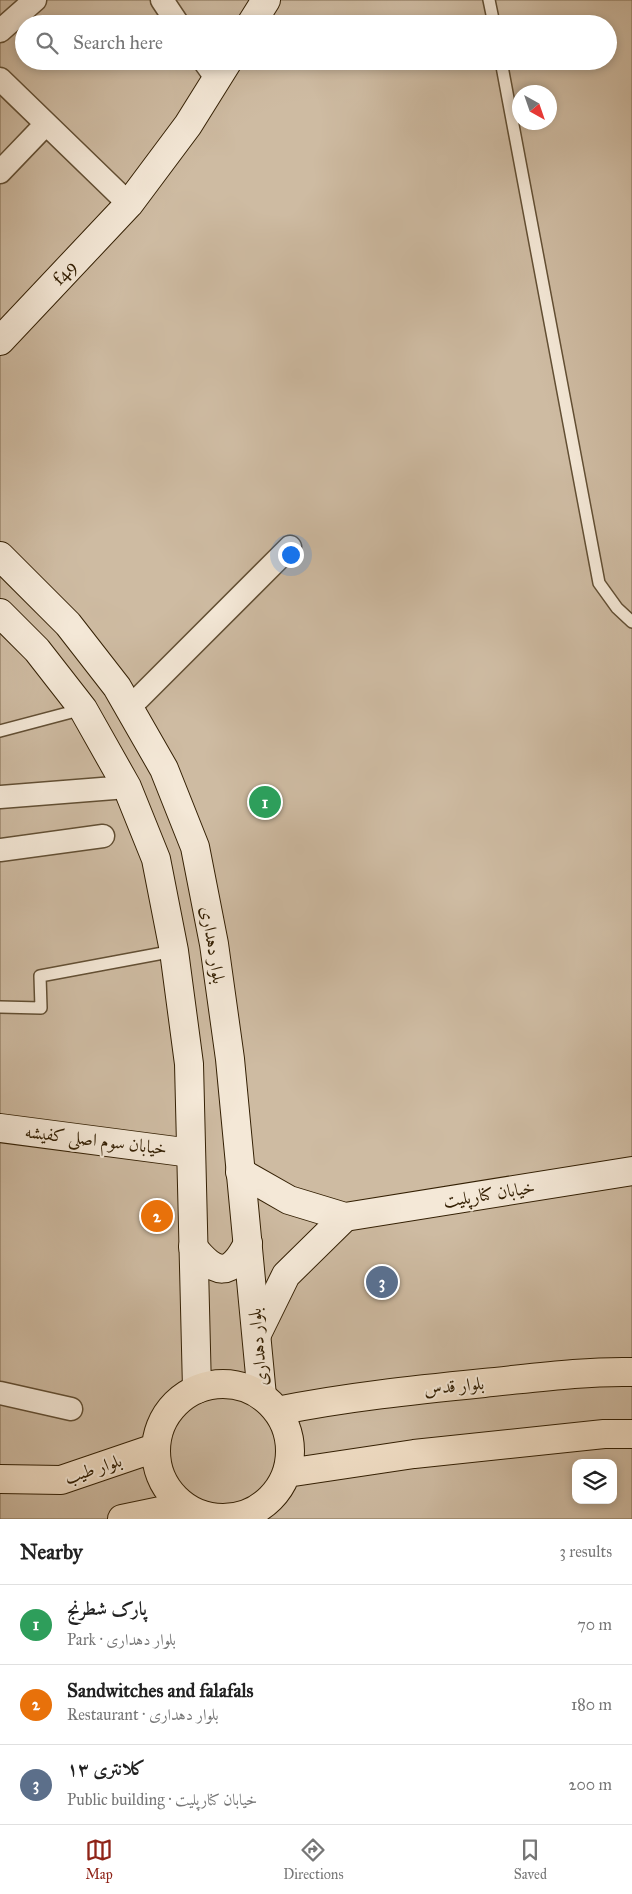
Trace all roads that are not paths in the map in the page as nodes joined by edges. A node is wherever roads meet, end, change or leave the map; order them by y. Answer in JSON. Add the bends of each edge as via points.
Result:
{"nodes":[{"id":1,"x":35,"y":0,"type":"edge"},
{"id":2,"x":162,"y":0,"type":"edge"},
{"id":3,"x":266,"y":0,"type":"edge"},
{"id":4,"x":489,"y":0,"type":"edge"},
{"id":5,"x":18,"y":15,"type":"edge"},
{"id":6,"x":172,"y":15,"type":"edge"},
{"id":7,"x":257,"y":15,"type":"edge"},
{"id":8,"x":492,"y":15,"type":"edge"},
{"id":9,"x":15,"y":18,"type":"edge"},
{"id":10,"x":0,"y":31,"type":"edge"},
{"id":11,"x":215,"y":70,"type":"edge"},
{"id":12,"x":503,"y":70,"type":"edge"},
{"id":13,"x":0,"y":79,"type":"edge"},
{"id":14,"x":46,"y":124,"type":"junction"},
{"id":15,"x":0,"y":172,"type":"edge"},
{"id":16,"x":129,"y":204,"type":"junction"},
{"id":17,"x":0,"y":341,"type":"edge"},
{"id":18,"x":290,"y":547,"type":"dead end"},
{"id":19,"x":0,"y":556,"type":"edge"},
{"id":20,"x":0,"y":613,"type":"edge"},
{"id":21,"x":632,"y":622,"type":"edge"},
{"id":22,"x":128,"y":708,"type":"junction"},
{"id":23,"x":83,"y":710,"type":"junction"},
{"id":24,"x":0,"y":731,"type":"edge"},
{"id":25,"x":127,"y":787,"type":"junction"},
{"id":26,"x":0,"y":797,"type":"edge"},
{"id":27,"x":103,"y":836,"type":"dead end"},
{"id":28,"x":0,"y":850,"type":"edge"},
{"id":29,"x":174,"y":951,"type":"junction"},
{"id":30,"x":0,"y":1007,"type":"edge"},
{"id":31,"x":0,"y":1128,"type":"edge"},
{"id":32,"x":191,"y":1153,"type":"junction"},
{"id":33,"x":632,"y":1170,"type":"edge"},
{"id":34,"x":240,"y":1172,"type":"junction"},
{"id":35,"x":345,"y":1217,"type":"junction"},
{"id":36,"x":248,"y":1243,"type":"junction"},
{"id":37,"x":193,"y":1246,"type":"junction"},
{"id":38,"x":257,"y":1334,"type":"junction"},
{"id":39,"x":632,"y":1372,"type":"edge"},
{"id":40,"x":197,"y":1388,"type":"junction"},
{"id":41,"x":0,"y":1393,"type":"edge"},
{"id":42,"x":270,"y":1403,"type":"junction"},
{"id":43,"x":71,"y":1408,"type":"dead end"},
{"id":44,"x":632,"y":1434,"type":"edge"},
{"id":45,"x":155,"y":1448,"type":"junction"},
{"id":46,"x":287,"y":1473,"type":"junction"},
{"id":47,"x":0,"y":1479,"type":"edge"},
{"id":48,"x":197,"y":1514,"type":"edge"},
{"id":49,"x":243,"y":1517,"type":"edge"},
{"id":50,"x":122,"y":1519,"type":"edge"}],
"edges":[{"from":1,"to":5,"type":"street"},
{"from":2,"to":6,"type":"street"},
{"from":3,"to":7,"type":"main road"},
{"from":4,"to":8,"type":"lane"},
{"from":9,"to":10,"type":"street"},
{"from":11,"to":16,"type":"main road","name":"f49","via":[[188,125]]},
{"from":12,"to":21,"type":"lane","via":[[599,584]]},
{"from":13,"to":14,"type":"street"},
{"from":14,"to":15,"type":"street"},
{"from":14,"to":16,"type":"street"},
{"from":16,"to":17,"type":"main road","name":"f49"},
{"from":18,"to":22,"type":"street"},
{"from":19,"to":22,"type":"main road","name":"بلوار دهداری","via":[[68,624],[117,687]]},
{"from":20,"to":23,"type":"main road","via":[[37,650]]},
{"from":22,"to":34,"type":"main road","name":"بلوار دهداری","via":[[164,769],[195,847],[214,944],[230,1059]]},
{"from":23,"to":24,"type":"lane"},
{"from":23,"to":25,"type":"main road"},
{"from":25,"to":26,"type":"street"},
{"from":25,"to":29,"type":"main road","via":[[156,859]]},
{"from":27,"to":28,"type":"street"},
{"from":29,"to":30,"type":"lane","via":[[40,976],[41,1008]]},
{"from":29,"to":32,"type":"main road","via":[[190,1064]]},
{"from":31,"to":32,"type":"main road","name":"خیابان سوم اصلی کفیشه"},
{"from":32,"to":37,"type":"main road"},
{"from":33,"to":35,"type":"main road","name":"خیابان کنارپلیت"},
{"from":34,"to":35,"type":"main road","name":"خیابان کنارپلیت","via":[[289,1200]]},
{"from":34,"to":36,"type":"main road","name":"بلوار دهداری"},
{"from":35,"to":38,"type":"main road","via":[[286,1275]]},
{"from":36,"to":37,"type":"main road","via":[[232,1266],[221,1270],[207,1262]]},
{"from":36,"to":38,"type":"main road","name":"بلوار دهداری"},
{"from":37,"to":40,"type":"main road"},
{"from":38,"to":42,"type":"main road","name":"بلوار دهداری"},
{"from":39,"to":42,"type":"main road","name":"بلوار قدس","via":[[601,1371],[321,1402]]},
{"from":40,"to":42,"type":"main road","via":[[216,1384],[237,1385],[250,1389]]},
{"from":40,"to":45,"type":"main road","via":[[180,1398],[167,1413],[158,1430]]},
{"from":41,"to":43,"type":"street"},
{"from":42,"to":46,"type":"main road","via":[[285,1425],[290,1441]]},
{"from":44,"to":46,"type":"main road","via":[[604,1434],[424,1453]]},
{"from":45,"to":47,"type":"main road","name":"بلوار طیب","via":[[61,1480]]},
{"from":45,"to":48,"type":"main road","via":[[163,1483],[173,1498]]},
{"from":46,"to":49,"type":"main road","via":[[277,1491],[262,1506]]},
{"from":48,"to":49,"type":"main road","via":[[215,1518]]},
{"from":48,"to":50,"type":"main road","via":[[170,1509]]}]}
